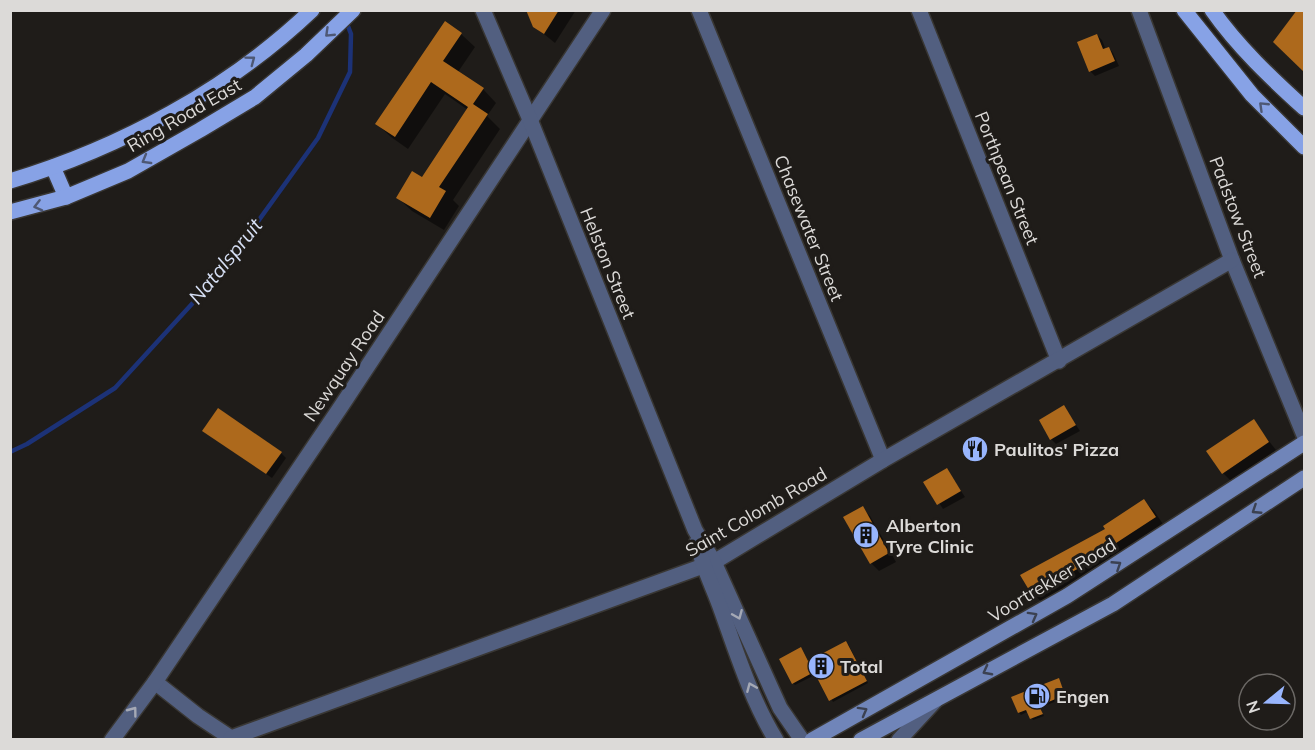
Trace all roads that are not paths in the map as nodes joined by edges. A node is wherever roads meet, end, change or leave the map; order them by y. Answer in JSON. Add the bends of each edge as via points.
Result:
{"nodes":[{"id":1,"x":312,"y":10,"type":"edge"},
{"id":2,"x":353,"y":10,"type":"edge"},
{"id":3,"x":483,"y":10,"type":"edge"},
{"id":4,"x":603,"y":10,"type":"edge"},
{"id":5,"x":699,"y":10,"type":"edge"},
{"id":6,"x":919,"y":10,"type":"edge"},
{"id":7,"x":1139,"y":10,"type":"edge"},
{"id":8,"x":1212,"y":10,"type":"edge"},
{"id":9,"x":1193,"y":14,"type":"edge"},
{"id":10,"x":1305,"y":108,"type":"edge"},
{"id":11,"x":531,"y":122,"type":"junction"},
{"id":12,"x":1305,"y":147,"type":"edge"},
{"id":13,"x":53,"y":167,"type":"junction"},
{"id":14,"x":10,"y":181,"type":"edge"},
{"id":15,"x":66,"y":197,"type":"junction"},
{"id":16,"x":10,"y":212,"type":"edge"},
{"id":17,"x":1232,"y":260,"type":"junction"},
{"id":18,"x":1059,"y":361,"type":"junction"},
{"id":19,"x":1305,"y":435,"type":"edge"},
{"id":20,"x":1305,"y":443,"type":"edge"},
{"id":21,"x":883,"y":460,"type":"junction"},
{"id":22,"x":1305,"y":478,"type":"edge"},
{"id":23,"x":708,"y":565,"type":"junction"},
{"id":24,"x":155,"y":682,"type":"junction"},
{"id":25,"x":939,"y":697,"type":"junction"},
{"id":26,"x":233,"y":739,"type":"edge"},
{"id":27,"x":112,"y":740,"type":"edge"},
{"id":28,"x":776,"y":740,"type":"edge"},
{"id":29,"x":802,"y":740,"type":"edge"},
{"id":30,"x":812,"y":740,"type":"edge"},
{"id":31,"x":861,"y":740,"type":"edge"},
{"id":32,"x":899,"y":740,"type":"edge"}],
"edges":[{"from":13,"to":1,"type":"main road","name":"Ring Road East","one_way":true,"via":[[118,140],[184,105],[239,69]]},
{"from":2,"to":15,"type":"main road","name":"Ring Road East","one_way":true,"via":[[306,56],[255,97],[128,171]]},
{"from":3,"to":11,"type":"street","name":"Helston Street"},
{"from":4,"to":11,"type":"street","name":"Newquay Road"},
{"from":5,"to":21,"type":"street","name":"Chasewater Street"},
{"from":6,"to":18,"type":"street","name":"Porthpean Street"},
{"from":7,"to":17,"type":"street","name":"Padstow Street"},
{"from":8,"to":10,"type":"main road","via":[[1266,74]]},
{"from":12,"to":9,"type":"main road","one_way":true,"via":[[1252,95]]},
{"from":11,"to":23,"type":"street","name":"Helston Street"},
{"from":11,"to":24,"type":"street","name":"Newquay Road"},
{"from":13,"to":14,"type":"main road","name":"Ring Road East"},
{"from":13,"to":15,"type":"main road"},
{"from":15,"to":16,"type":"main road","name":"Ring Road East","one_way":true},
{"from":17,"to":18,"type":"street","name":"Saint Colomb Road"},
{"from":17,"to":19,"type":"street","name":"Padstow Street"},
{"from":18,"to":21,"type":"street","name":"Saint Colomb Road"},
{"from":30,"to":20,"type":"main road","name":"Voortrekker Road","one_way":true,"via":[[1067,596]]},
{"from":21,"to":23,"type":"street","name":"Saint Colomb Road"},
{"from":22,"to":25,"type":"main road","one_way":true,"via":[[1113,604]]},
{"from":23,"to":26,"type":"street","name":"Saint Colomb Road"},
{"from":28,"to":23,"type":"street","name":"Helston Street","one_way":true,"via":[[764,718]]},
{"from":23,"to":29,"type":"street","name":"Helston Street","one_way":true,"via":[[780,708]]},
{"from":24,"to":26,"type":"street"},
{"from":27,"to":24,"type":"street","name":"Newquay Road","one_way":true},
{"from":25,"to":31,"type":"main road"},
{"from":25,"to":32,"type":"street"}]}
